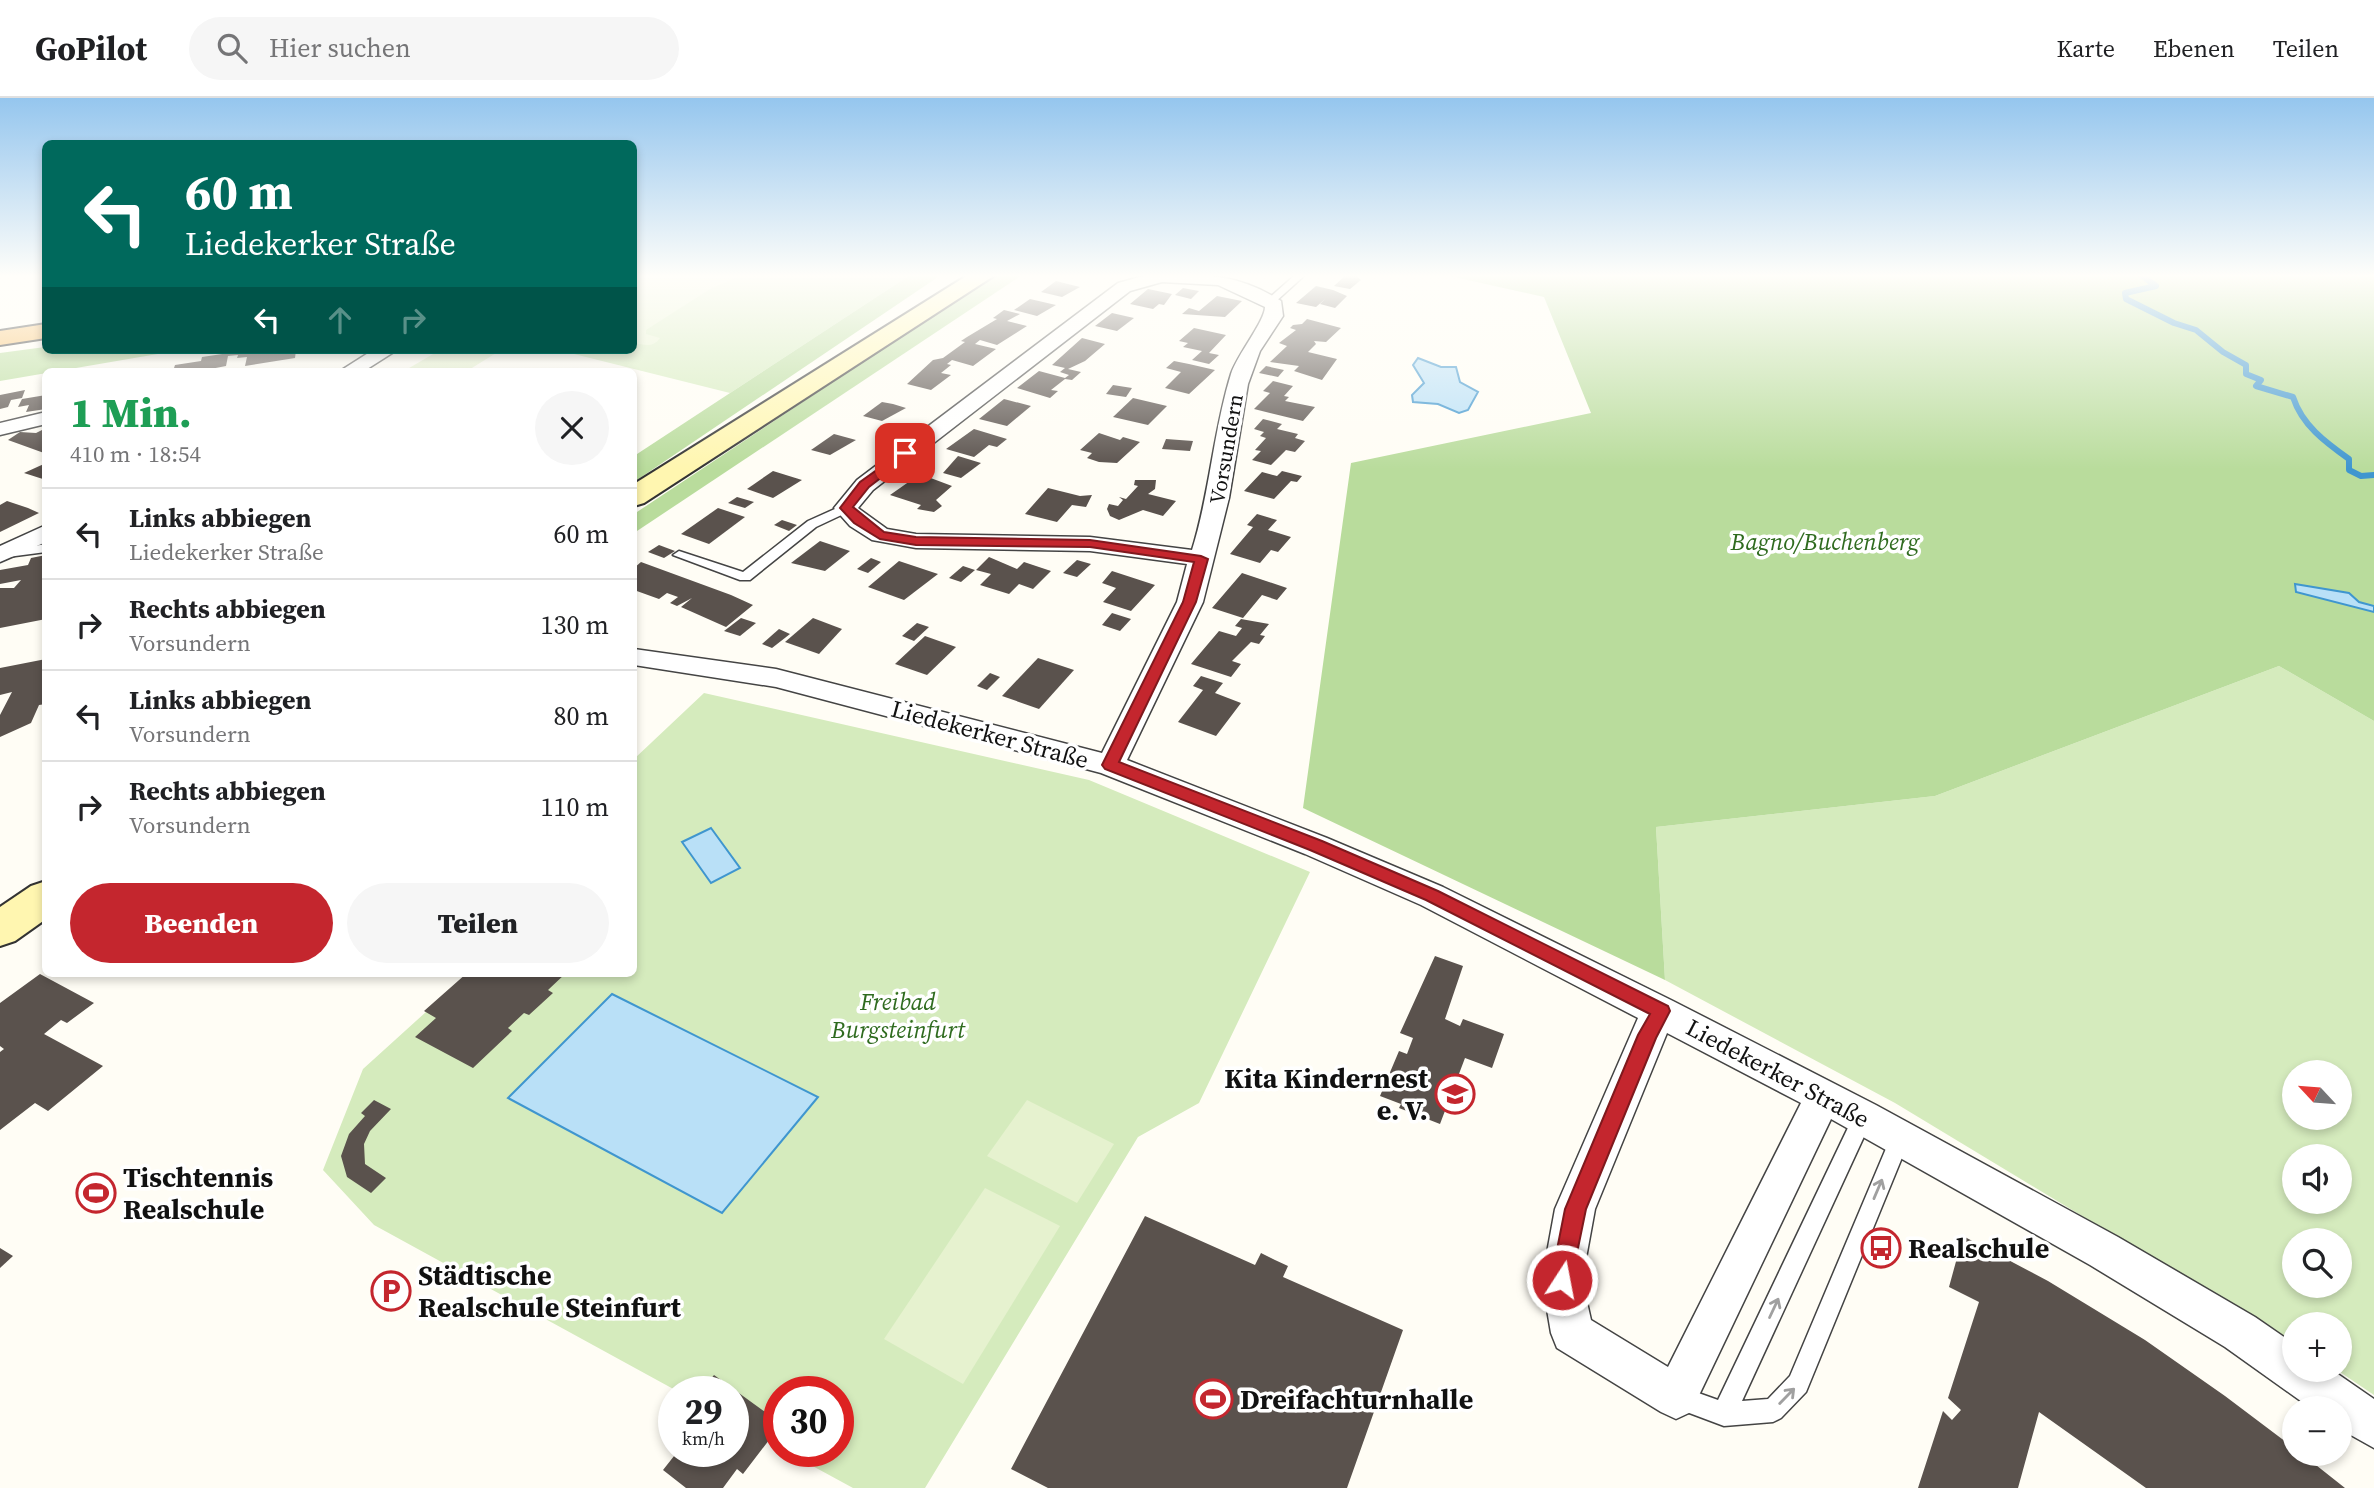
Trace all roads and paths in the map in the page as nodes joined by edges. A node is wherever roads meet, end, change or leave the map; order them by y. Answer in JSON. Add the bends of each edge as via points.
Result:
{"nodes":[{"id":1,"x":27,"y":340,"type":"edge"},
{"id":2,"x":881,"y":340,"type":"edge"},
{"id":3,"x":1055,"y":340,"type":"edge"},
{"id":4,"x":1254,"y":340,"type":"edge"},
{"id":5,"x":0,"y":344,"type":"edge"},
{"id":6,"x":380,"y":354,"type":"edge"},
{"id":7,"x":355,"y":368,"type":"edge"},
{"id":8,"x":42,"y":419,"type":"edge"},
{"id":9,"x":0,"y":429,"type":"edge"},
{"id":10,"x":637,"y":495,"type":"edge"},
{"id":11,"x":846,"y":508,"type":"junction"},
{"id":12,"x":42,"y":534,"type":"edge"},
{"id":13,"x":42,"y":549,"type":"edge"},
{"id":14,"x":1,"y":555,"type":"edge"},
{"id":15,"x":679,"y":555,"type":"dead end"},
{"id":16,"x":1201,"y":559,"type":"junction"},
{"id":17,"x":637,"y":657,"type":"edge"},
{"id":18,"x":1110,"y":765,"type":"junction"},
{"id":19,"x":42,"y":900,"type":"edge"},
{"id":20,"x":0,"y":929,"type":"edge"},
{"id":21,"x":1661,"y":1011,"type":"junction"},
{"id":22,"x":1823,"y":1096,"type":"junction"},
{"id":23,"x":1863,"y":1117,"type":"junction"},
{"id":24,"x":1900,"y":1138,"type":"junction"},
{"id":25,"x":2282,"y":1362,"type":"edge"},
{"id":26,"x":2311,"y":1382,"type":"edge"},
{"id":27,"x":1676,"y":1397,"type":"junction"},
{"id":28,"x":1724,"y":1414,"type":"junction"},
{"id":29,"x":2374,"y":1426,"type":"edge"}],
"edges":[{"from":1,"to":5,"type":"highway"},
{"from":2,"to":10,"type":"main road"},
{"from":3,"to":11,"type":"street","via":[[865,485]]},
{"from":4,"to":16,"type":"street","name":"Vorsundern","via":[[1239,372],[1217,506]]},
{"from":6,"to":7,"type":"street"},
{"from":8,"to":9,"type":"street"},
{"from":11,"to":15,"type":"lane","via":[[812,524],[745,577]]},
{"from":11,"to":16,"type":"street","via":[[880,536],[916,541],[1090,544]]},
{"from":12,"to":14,"type":"street"},
{"from":13,"to":14,"type":"lane"},
{"from":16,"to":18,"type":"street","name":"Vorsundern","via":[[1190,602]]},
{"from":17,"to":18,"type":"street","name":"Liedekerker Straße","via":[[776,678]]},
{"from":18,"to":21,"type":"street","name":"Liedekerker Straße","via":[[1432,896]]},
{"from":19,"to":20,"type":"main road"},
{"from":21,"to":22,"type":"street","name":"Liedekerker Straße"},
{"from":21,"to":27,"type":"street","via":[[1575,1209],[1562,1280],[1572,1334]]},
{"from":22,"to":23,"type":"street","name":"Liedekerker Straße"},
{"from":22,"to":27,"type":"street"},
{"from":23,"to":24,"type":"street","name":"Liedekerker Straße"},
{"from":28,"to":23,"type":"lane","one_way":true},
{"from":24,"to":25,"type":"street","name":"Liedekerker Straße","via":[[2104,1251]]},
{"from":28,"to":24,"type":"lane","one_way":true,"via":[[1773,1410],[1798,1384]]},
{"from":26,"to":29,"type":"street","name":"Liedekerker Straße"},
{"from":27,"to":28,"type":"lane"}]}
